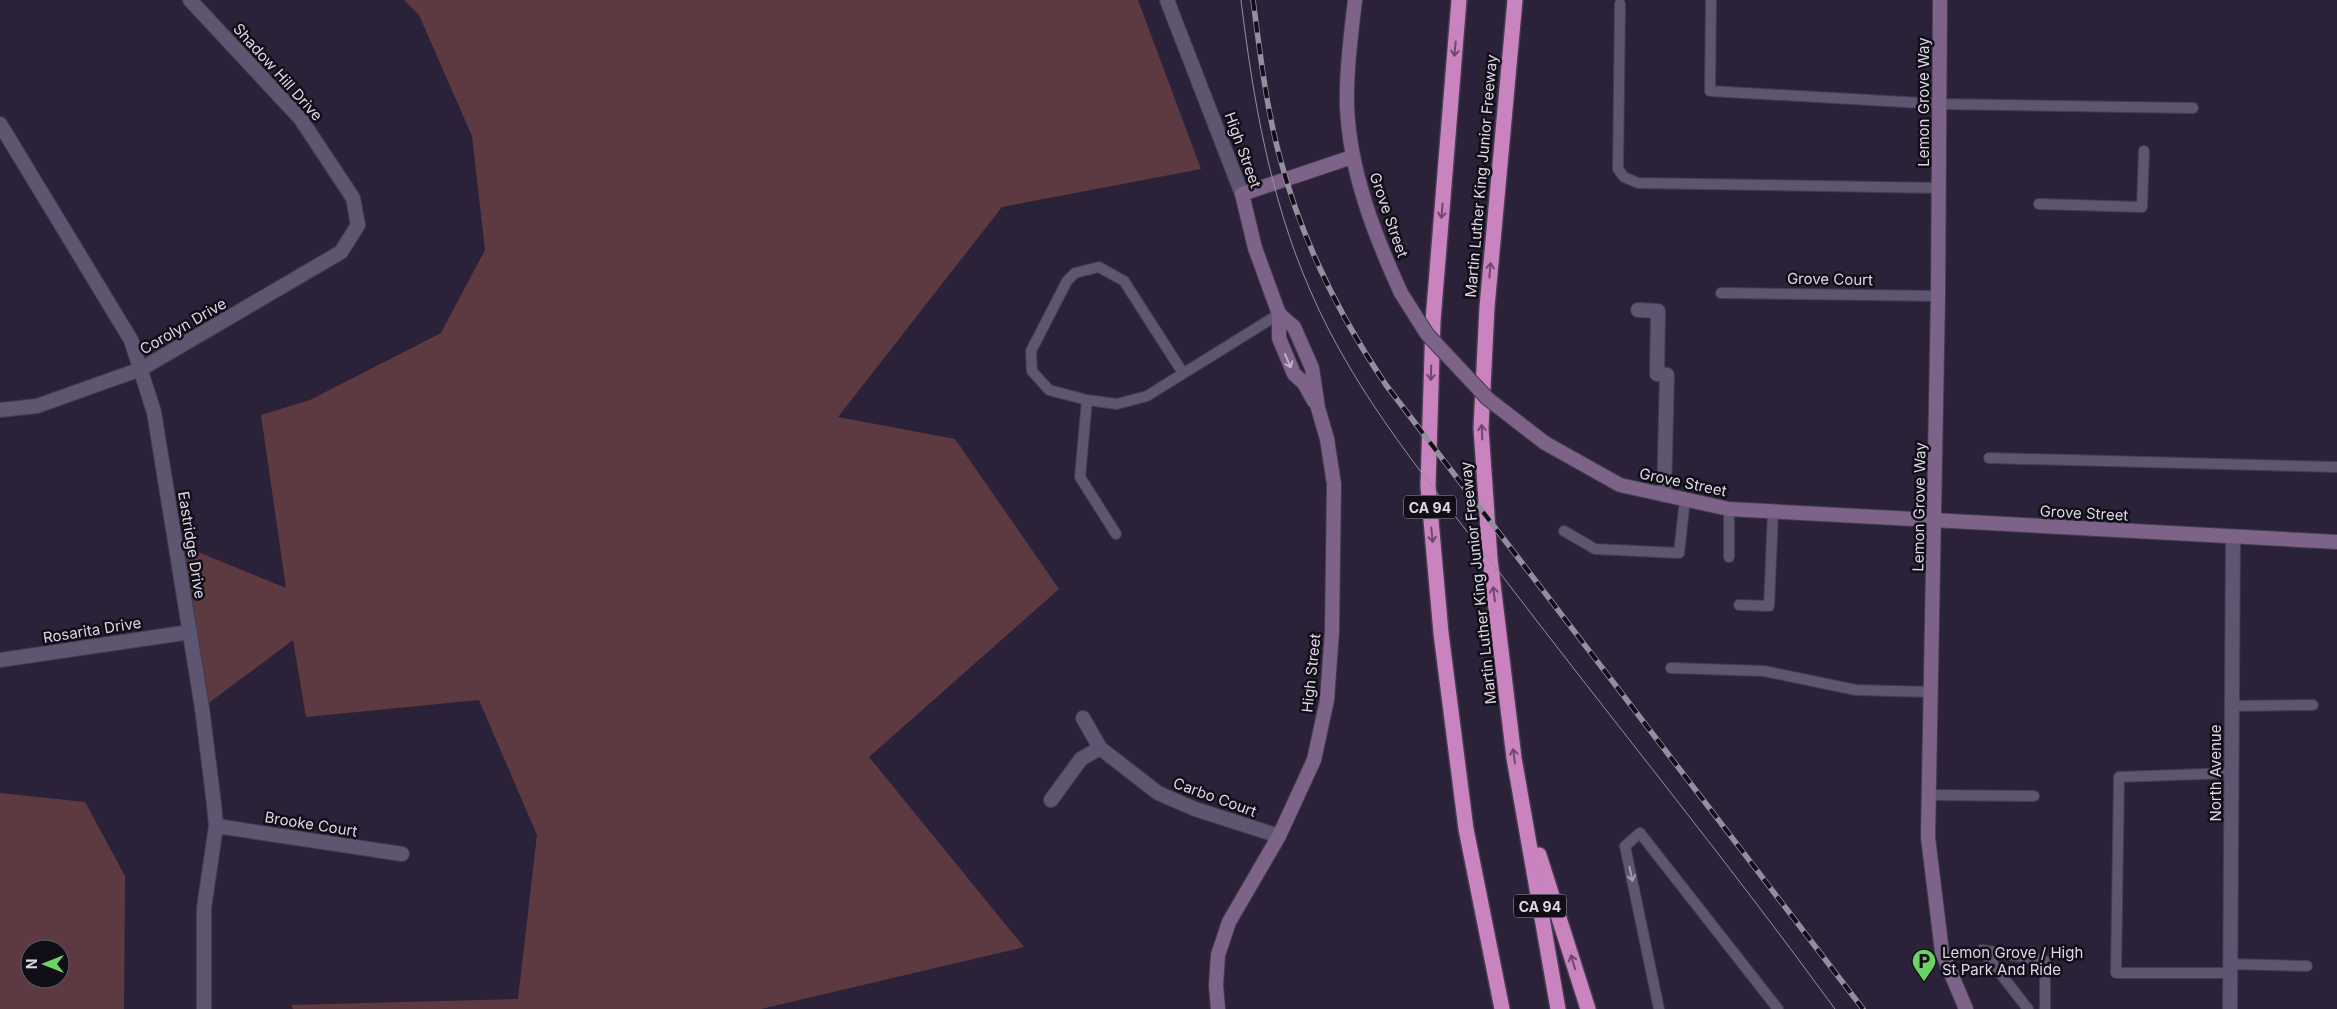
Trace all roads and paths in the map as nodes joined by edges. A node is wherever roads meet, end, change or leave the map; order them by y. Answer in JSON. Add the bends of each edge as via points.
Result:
{"nodes":[{"id":1,"x":190,"y":0,"type":"edge"},
{"id":2,"x":1167,"y":0,"type":"edge"},
{"id":3,"x":1355,"y":0,"type":"edge"},
{"id":4,"x":1459,"y":0,"type":"edge"},
{"id":5,"x":1711,"y":0,"type":"edge"},
{"id":6,"x":1940,"y":0,"type":"edge"},
{"id":7,"x":1515,"y":2,"type":"edge"},
{"id":8,"x":1620,"y":4,"type":"dead end"},
{"id":9,"x":1939,"y":104,"type":"junction"},
{"id":10,"x":2193,"y":108,"type":"dead end"},
{"id":11,"x":0,"y":124,"type":"edge"},
{"id":12,"x":2144,"y":151,"type":"dead end"},
{"id":13,"x":1352,"y":157,"type":"junction"},
{"id":14,"x":1939,"y":188,"type":"junction"},
{"id":15,"x":1242,"y":194,"type":"junction"},
{"id":16,"x":2039,"y":204,"type":"dead end"},
{"id":17,"x":358,"y":225,"type":"joint"},
{"id":18,"x":1721,"y":292,"type":"dead end"},
{"id":19,"x":1938,"y":296,"type":"junction"},
{"id":20,"x":1638,"y":310,"type":"dead end"},
{"id":21,"x":1279,"y":314,"type":"junction"},
{"id":22,"x":141,"y":369,"type":"junction"},
{"id":23,"x":1183,"y":373,"type":"junction"},
{"id":24,"x":1087,"y":400,"type":"junction"},
{"id":25,"x":1318,"y":408,"type":"junction"},
{"id":26,"x":0,"y":410,"type":"edge"},
{"id":27,"x":1989,"y":458,"type":"dead end"},
{"id":28,"x":2337,"y":467,"type":"edge"},
{"id":29,"x":1664,"y":494,"type":"junction"},
{"id":30,"x":1685,"y":499,"type":"junction"},
{"id":31,"x":1729,"y":509,"type":"junction"},
{"id":32,"x":1773,"y":512,"type":"junction"},
{"id":33,"x":1935,"y":522,"type":"junction"},
{"id":34,"x":1564,"y":531,"type":"dead end"},
{"id":35,"x":1116,"y":534,"type":"dead end"},
{"id":36,"x":2233,"y":538,"type":"junction"},
{"id":37,"x":2337,"y":542,"type":"edge"},
{"id":38,"x":1729,"y":557,"type":"dead end"},
{"id":39,"x":1739,"y":605,"type":"dead end"},
{"id":40,"x":190,"y":632,"type":"junction"},
{"id":41,"x":0,"y":660,"type":"edge"},
{"id":42,"x":1671,"y":668,"type":"dead end"},
{"id":43,"x":1932,"y":692,"type":"junction"},
{"id":44,"x":2313,"y":705,"type":"dead end"},
{"id":45,"x":2231,"y":706,"type":"junction"},
{"id":46,"x":1083,"y":718,"type":"dead end"},
{"id":47,"x":1100,"y":748,"type":"junction"},
{"id":48,"x":2231,"y":773,"type":"junction"},
{"id":49,"x":1929,"y":795,"type":"junction"},
{"id":50,"x":2034,"y":796,"type":"dead end"},
{"id":51,"x":1051,"y":800,"type":"dead end"},
{"id":52,"x":1522,"y":804,"type":"junction"},
{"id":53,"x":216,"y":826,"type":"junction"},
{"id":54,"x":1278,"y":836,"type":"junction"},
{"id":55,"x":402,"y":854,"type":"dead end"},
{"id":56,"x":2306,"y":966,"type":"dead end"},
{"id":57,"x":2230,"y":968,"type":"junction"},
{"id":58,"x":204,"y":1009,"type":"edge"},
{"id":59,"x":1218,"y":1009,"type":"edge"},
{"id":60,"x":1502,"y":1009,"type":"edge"},
{"id":61,"x":1558,"y":1009,"type":"edge"},
{"id":62,"x":1588,"y":1009,"type":"edge"},
{"id":63,"x":1659,"y":1009,"type":"edge"},
{"id":64,"x":1778,"y":1009,"type":"edge"},
{"id":65,"x":1966,"y":1009,"type":"edge"},
{"id":66,"x":2028,"y":1009,"type":"edge"},
{"id":67,"x":2045,"y":1009,"type":"edge"},
{"id":68,"x":2230,"y":1009,"type":"edge"}],
"edges":[{"from":1,"to":17,"type":"street","name":"Shadow Hill Drive","via":[[300,118],[353,198]]},
{"from":2,"to":15,"type":"street","name":"High Street"},
{"from":3,"to":13,"type":"main road","name":"Grove Street","via":[[1347,106]]},
{"from":4,"to":60,"type":"highway","number":"CA 94","one_way":true,"via":[[1433,321],[1428,486],[1441,633],[1466,829]]},
{"from":5,"to":9,"type":"lane","via":[[1710,90]]},
{"from":6,"to":9,"type":"main road","name":"Lemon Grove Way"},
{"from":52,"to":7,"type":"highway","name":"Martin Luther King Junior Freeway","number":"CA 94","one_way":true,"via":[[1490,559],[1481,428],[1486,307]]},
{"from":8,"to":14,"type":"lane","via":[[1618,169],[1624,177],[1638,183]]},
{"from":9,"to":10,"type":"lane"},
{"from":9,"to":14,"type":"main road","name":"Lemon Grove Way"},
{"from":11,"to":22,"type":"street","name":"Eastridge Drive","via":[[131,340]]},
{"from":12,"to":16,"type":"lane","via":[[2142,207]]},
{"from":13,"to":15,"type":"main road"},
{"from":13,"to":29,"type":"main road","name":"Grove Street","bridge":true,"via":[[1379,246],[1401,292],[1427,334],[1488,399],[1545,443],[1620,484]]},
{"from":14,"to":19,"type":"main road","name":"Lemon Grove Way"},
{"from":15,"to":21,"type":"main road","name":"High Street","via":[[1255,248]]},
{"from":17,"to":22,"type":"street","name":"Corolyn Drive","via":[[340,252]]},
{"from":18,"to":19,"type":"lane","name":"Grove Court"},
{"from":19,"to":33,"type":"main road","name":"Lemon Grove Way"},
{"from":20,"to":29,"type":"street","via":[[1658,311],[1658,374],[1667,375]]},
{"from":21,"to":23,"type":"lane"},
{"from":21,"to":25,"type":"main road","name":"High Street","via":[[1294,328],[1312,368]]},
{"from":21,"to":25,"type":"main road","name":"High Street","one_way":true,"via":[[1279,338],[1288,361]]},
{"from":22,"to":26,"type":"street","name":"Corolyn Drive","via":[[37,406]]},
{"from":22,"to":40,"type":"street","name":"Eastridge Drive","via":[[154,412]]},
{"from":23,"to":24,"type":"lane","via":[[1147,396],[1117,404]]},
{"from":23,"to":24,"type":"lane","via":[[1124,281],[1099,267],[1075,273],[1067,281],[1031,351],[1032,371],[1050,390]]},
{"from":24,"to":35,"type":"lane","via":[[1080,477]]},
{"from":25,"to":54,"type":"main road","name":"High Street","via":[[1328,438],[1334,484],[1328,700],[1314,760]]},
{"from":27,"to":28,"type":"lane"},
{"from":29,"to":30,"type":"main road","name":"Grove Street"},
{"from":30,"to":31,"type":"main road","name":"Grove Street"},
{"from":30,"to":34,"type":"lane","via":[[1679,553],[1595,548]]},
{"from":31,"to":32,"type":"main road","name":"Grove Street"},
{"from":31,"to":38,"type":"lane"},
{"from":32,"to":33,"type":"main road","name":"Grove Street"},
{"from":32,"to":39,"type":"lane","via":[[1769,606]]},
{"from":33,"to":36,"type":"main road","name":"Grove Street"},
{"from":33,"to":43,"type":"main road","name":"Lemon Grove Way"},
{"from":36,"to":37,"type":"main road","name":"Grove Street"},
{"from":36,"to":45,"type":"street","name":"North Avenue"},
{"from":40,"to":41,"type":"street","name":"Rosarita Drive"},
{"from":40,"to":53,"type":"street","name":"Eastridge Drive"},
{"from":42,"to":43,"type":"lane","via":[[1764,671],[1856,690]]},
{"from":43,"to":49,"type":"main road","name":"Lemon Grove Way"},
{"from":44,"to":45,"type":"lane"},
{"from":45,"to":48,"type":"street","name":"North Avenue"},
{"from":46,"to":47,"type":"street","name":"Carbo Court"},
{"from":47,"to":51,"type":"street","via":[[1081,759]]},
{"from":47,"to":54,"type":"street","name":"Carbo Court","via":[[1158,793],[1195,809]]},
{"from":48,"to":57,"type":"street","name":"North Avenue"},
{"from":48,"to":57,"type":"lane","via":[[2119,777],[2116,973]]},
{"from":49,"to":50,"type":"lane"},
{"from":49,"to":65,"type":"main road","name":"Lemon Grove Way","via":[[1928,837],[1942,952]]},
{"from":52,"to":61,"type":"highway","name":"Martin Luther King Junior Freeway","number":"CA 94"},
{"from":62,"to":52,"type":"highway","one_way":true},
{"from":53,"to":55,"type":"street","name":"Brooke Court"},
{"from":53,"to":58,"type":"street","name":"Eastridge Drive","via":[[204,908]]},
{"from":54,"to":59,"type":"main road","name":"High Street","via":[[1229,922],[1218,955]]},
{"from":56,"to":57,"type":"lane"},
{"from":57,"to":68,"type":"street","name":"North Avenue"},
{"from":64,"to":63,"type":"lane","one_way":true,"via":[[1640,833],[1625,846]]},
{"from":66,"to":67,"type":"lane","via":[[1982,950],[2045,960]]}]}
